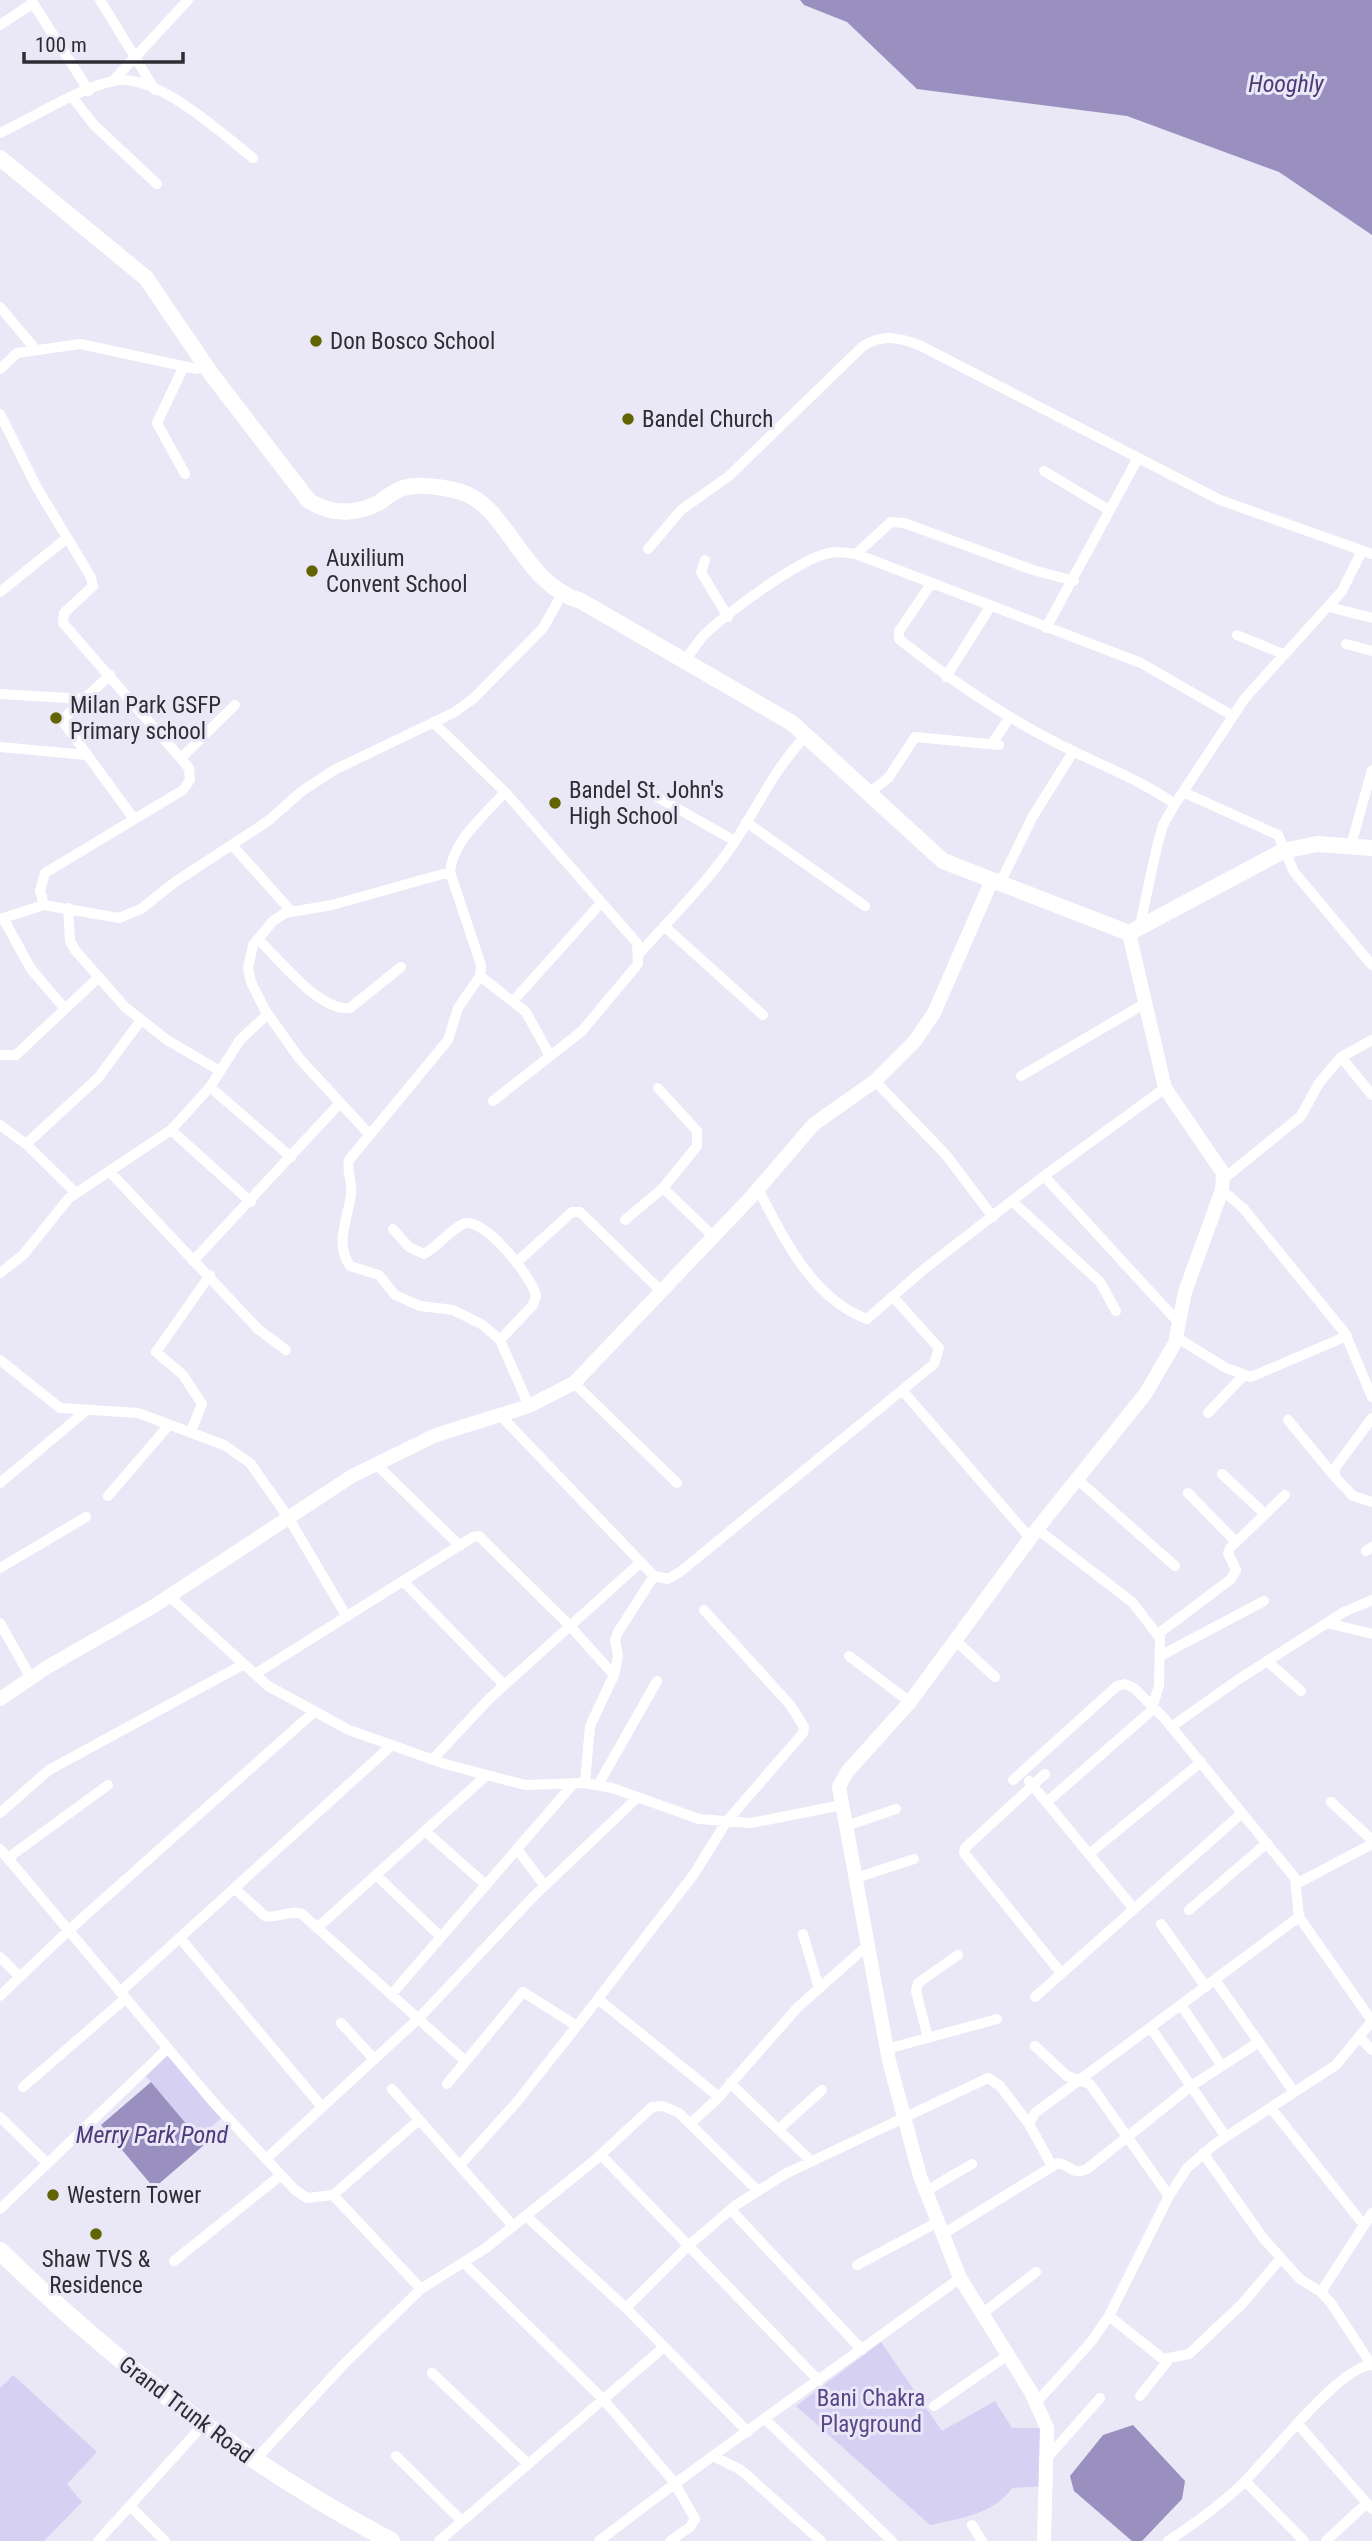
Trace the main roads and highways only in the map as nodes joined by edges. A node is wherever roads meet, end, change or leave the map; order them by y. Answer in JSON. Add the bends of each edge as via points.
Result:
{"nodes":[{"id":1,"x":0,"y":158,"type":"edge"},
{"id":2,"x":1372,"y":848,"type":"edge"},
{"id":3,"x":0,"y":2251,"type":"edge"},
{"id":4,"x":391,"y":2541,"type":"edge"}],
"edges":[{"from":1,"to":2,"type":"main road","via":[[146,278],[309,501],[325,511],[338,512],[369,508],[399,489],[413,486],[464,493],[493,517],[546,584],[792,723],[943,861],[1134,932],[1283,851],[1317,844]]},
{"from":3,"to":4,"type":"main road","name":"Grand Trunk Road","via":[[73,2322],[203,2426],[290,2486]]}]}
